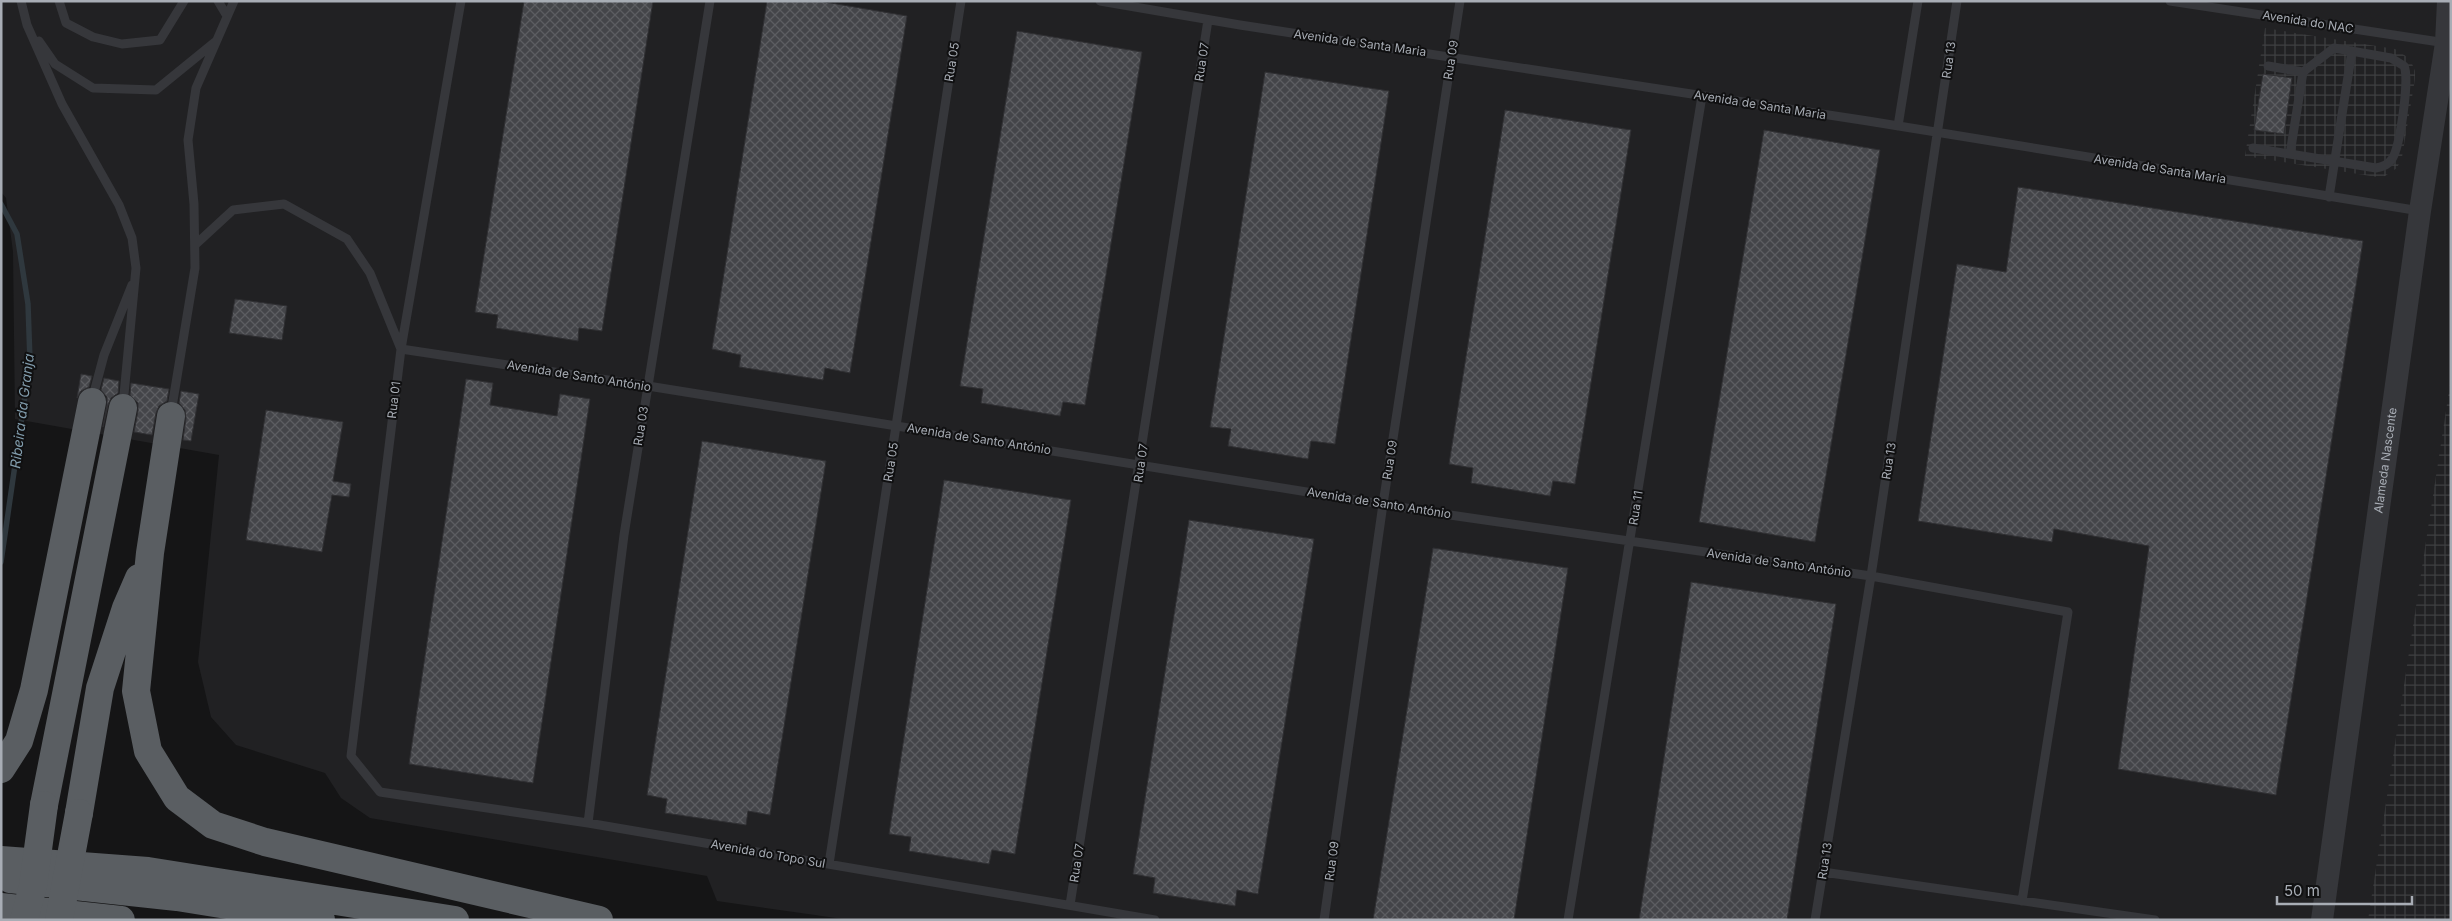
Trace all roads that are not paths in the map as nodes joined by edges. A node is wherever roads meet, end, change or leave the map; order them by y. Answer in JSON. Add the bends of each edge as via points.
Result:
{"nodes":[{"id":1,"x":21,"y":1,"type":"edge"},
{"id":2,"x":59,"y":1,"type":"edge"},
{"id":3,"x":184,"y":1,"type":"edge"},
{"id":4,"x":218,"y":1,"type":"edge"},
{"id":5,"x":234,"y":1,"type":"edge"},
{"id":6,"x":461,"y":1,"type":"edge"},
{"id":7,"x":710,"y":1,"type":"edge"},
{"id":8,"x":961,"y":1,"type":"edge"},
{"id":9,"x":1100,"y":1,"type":"edge"},
{"id":10,"x":1460,"y":1,"type":"edge"},
{"id":11,"x":1918,"y":1,"type":"edge"},
{"id":12,"x":1957,"y":1,"type":"edge"},
{"id":13,"x":2170,"y":1,"type":"edge"},
{"id":14,"x":2448,"y":1,"type":"edge"},
{"id":15,"x":227,"y":16,"type":"junction"},
{"id":16,"x":1208,"y":20,"type":"junction"},
{"id":17,"x":27,"y":25,"type":"junction"},
{"id":18,"x":217,"y":41,"type":"junction"},
{"id":19,"x":2446,"y":44,"type":"junction"},
{"id":20,"x":2352,"y":51,"type":"junction"},
{"id":21,"x":1452,"y":57,"type":"junction"},
{"id":22,"x":2268,"y":66,"type":"dead end"},
{"id":23,"x":2303,"y":72,"type":"junction"},
{"id":24,"x":1702,"y":96,"type":"junction"},
{"id":25,"x":1898,"y":126,"type":"junction"},
{"id":26,"x":1938,"y":133,"type":"junction"},
{"id":27,"x":2253,"y":148,"type":"dead end"},
{"id":28,"x":2290,"y":154,"type":"junction"},
{"id":29,"x":2334,"y":161,"type":"junction"},
{"id":30,"x":2329,"y":197,"type":"junction"},
{"id":31,"x":2420,"y":211,"type":"junction"},
{"id":32,"x":195,"y":245,"type":"junction"},
{"id":33,"x":136,"y":276,"type":"junction"},
{"id":34,"x":401,"y":349,"type":"junction"},
{"id":35,"x":648,"y":386,"type":"junction"},
{"id":36,"x":92,"y":402,"type":"joint"},
{"id":37,"x":123,"y":408,"type":"joint"},
{"id":38,"x":171,"y":416,"type":"joint"},
{"id":39,"x":896,"y":426,"type":"junction"},
{"id":40,"x":1140,"y":465,"type":"junction"},
{"id":41,"x":1383,"y":504,"type":"junction"},
{"id":42,"x":1631,"y":542,"type":"junction"},
{"id":43,"x":150,"y":553,"type":"junction"},
{"id":44,"x":1871,"y":576,"type":"junction"},
{"id":45,"x":1,"y":769,"type":"edge"},
{"id":46,"x":380,"y":792,"type":"joint"},
{"id":47,"x":588,"y":823,"type":"junction"},
{"id":48,"x":1,"y":860,"type":"edge"},
{"id":49,"x":829,"y":864,"type":"junction"},
{"id":50,"x":1823,"y":872,"type":"junction"},
{"id":51,"x":1,"y":878,"type":"edge"},
{"id":52,"x":2022,"y":901,"type":"junction"},
{"id":53,"x":1070,"y":905,"type":"junction"},
{"id":54,"x":1,"y":907,"type":"edge"},
{"id":55,"x":1,"y":918,"type":"edge"},
{"id":56,"x":24,"y":920,"type":"edge"},
{"id":57,"x":58,"y":920,"type":"edge"},
{"id":58,"x":103,"y":920,"type":"edge"},
{"id":59,"x":121,"y":920,"type":"edge"},
{"id":60,"x":321,"y":920,"type":"edge"},
{"id":61,"x":455,"y":920,"type":"edge"},
{"id":62,"x":599,"y":920,"type":"edge"},
{"id":63,"x":1155,"y":920,"type":"edge"},
{"id":64,"x":1324,"y":920,"type":"edge"},
{"id":65,"x":1568,"y":920,"type":"edge"},
{"id":66,"x":1815,"y":920,"type":"edge"},
{"id":67,"x":2155,"y":920,"type":"edge"},
{"id":68,"x":2322,"y":920,"type":"edge"}],
"edges":[{"from":1,"to":17,"type":"lane"},
{"from":2,"to":3,"type":"lane","via":[[66,23],[93,37],[122,44],[160,40]]},
{"from":4,"to":15,"type":"lane"},
{"from":5,"to":15,"type":"lane"},
{"from":6,"to":34,"type":"lane","name":"Rua 01"},
{"from":7,"to":35,"type":"lane","name":"Rua 03"},
{"from":8,"to":39,"type":"lane","name":"Rua 05"},
{"from":9,"to":16,"type":"lane","name":"Avenida de Santa Maria"},
{"from":10,"to":21,"type":"lane","name":"Rua 09"},
{"from":11,"to":25,"type":"lane"},
{"from":12,"to":26,"type":"lane","name":"Rua 13"},
{"from":13,"to":19,"type":"lane","name":"Avenida do NAC"},
{"from":14,"to":19,"type":"street","name":"Alameda Nascente"},
{"from":15,"to":18,"type":"lane"},
{"from":16,"to":21,"type":"lane","name":"Avenida de Santa Maria"},
{"from":16,"to":40,"type":"lane","name":"Rua 07"},
{"from":17,"to":18,"type":"lane","via":[[55,64],[93,88],[156,90]]},
{"from":17,"to":33,"type":"lane","via":[[62,104],[119,205],[132,238]]},
{"from":18,"to":32,"type":"lane","via":[[196,88],[188,140]]},
{"from":19,"to":31,"type":"street","name":"Alameda Nascente"},
{"from":20,"to":23,"type":"lane","via":[[2334,48]]},
{"from":20,"to":29,"type":"lane"},
{"from":20,"to":29,"type":"lane","via":[[2396,60],[2406,71],[2397,147],[2392,159],[2382,167]]},
{"from":21,"to":24,"type":"lane","name":"Avenida de Santa Maria"},
{"from":21,"to":41,"type":"lane","name":"Rua 09"},
{"from":22,"to":23,"type":"lane"},
{"from":23,"to":28,"type":"lane"},
{"from":24,"to":25,"type":"lane","name":"Avenida de Santa Maria"},
{"from":24,"to":42,"type":"lane","name":"Rua 11"},
{"from":25,"to":26,"type":"lane","name":"Avenida de Santa Maria"},
{"from":26,"to":30,"type":"lane","name":"Avenida de Santa Maria"},
{"from":26,"to":44,"type":"lane","name":"Rua 13"},
{"from":27,"to":28,"type":"lane"},
{"from":28,"to":29,"type":"lane"},
{"from":29,"to":30,"type":"lane"},
{"from":30,"to":31,"type":"lane","name":"Avenida de Santa Maria"},
{"from":31,"to":68,"type":"street","name":"Alameda Nascente"},
{"from":32,"to":34,"type":"lane","via":[[232,210],[284,204],[347,239],[370,273]]},
{"from":32,"to":38,"type":"lane","via":[[195,268]]},
{"from":33,"to":36,"type":"lane","via":[[104,355]]},
{"from":33,"to":37,"type":"lane"},
{"from":34,"to":35,"type":"lane","name":"Avenida de Santo António"},
{"from":34,"to":46,"type":"lane","name":"Rua 01","via":[[351,756]]},
{"from":35,"to":39,"type":"lane","name":"Avenida de Santo António"},
{"from":35,"to":47,"type":"lane","name":"Rua 03","via":[[624,535]]},
{"from":36,"to":45,"type":"highway","via":[[34,690],[18,741]]},
{"from":37,"to":56,"type":"highway","bridge":true},
{"from":38,"to":43,"type":"highway"},
{"from":39,"to":40,"type":"lane","name":"Avenida de Santo António"},
{"from":39,"to":49,"type":"lane","name":"Rua 05"},
{"from":40,"to":41,"type":"lane","name":"Avenida de Santo António"},
{"from":40,"to":53,"type":"lane","name":"Rua 07"},
{"from":41,"to":42,"type":"lane","name":"Avenida de Santo António"},
{"from":41,"to":64,"type":"lane","name":"Rua 09"},
{"from":42,"to":44,"type":"lane","name":"Avenida de Santo António"},
{"from":42,"to":65,"type":"lane","name":"Rua 11"},
{"from":43,"to":57,"type":"highway","bridge":true,"via":[[126,608],[100,688]]},
{"from":43,"to":62,"type":"highway","via":[[136,690],[148,751],[177,798],[213,825],[265,842]]},
{"from":44,"to":50,"type":"lane","name":"Rua 13"},
{"from":44,"to":52,"type":"lane","name":"Avenida de Santo António","via":[[2068,612]]},
{"from":46,"to":47,"type":"lane","name":"Avenida do Topo Sul"},
{"from":47,"to":49,"type":"lane","name":"Avenida do Topo Sul"},
{"from":48,"to":61,"type":"highway","via":[[148,871]]},
{"from":49,"to":53,"type":"lane","name":"Avenida do Topo Sul"},
{"from":50,"to":52,"type":"lane"},
{"from":50,"to":66,"type":"lane","name":"Rua 13"},
{"from":51,"to":60,"type":"highway","via":[[178,897]]},
{"from":52,"to":67,"type":"lane"},
{"from":53,"to":63,"type":"lane","name":"Avenida do Topo Sul"},
{"from":54,"to":59,"type":"highway"},
{"from":55,"to":58,"type":"highway"}]}
